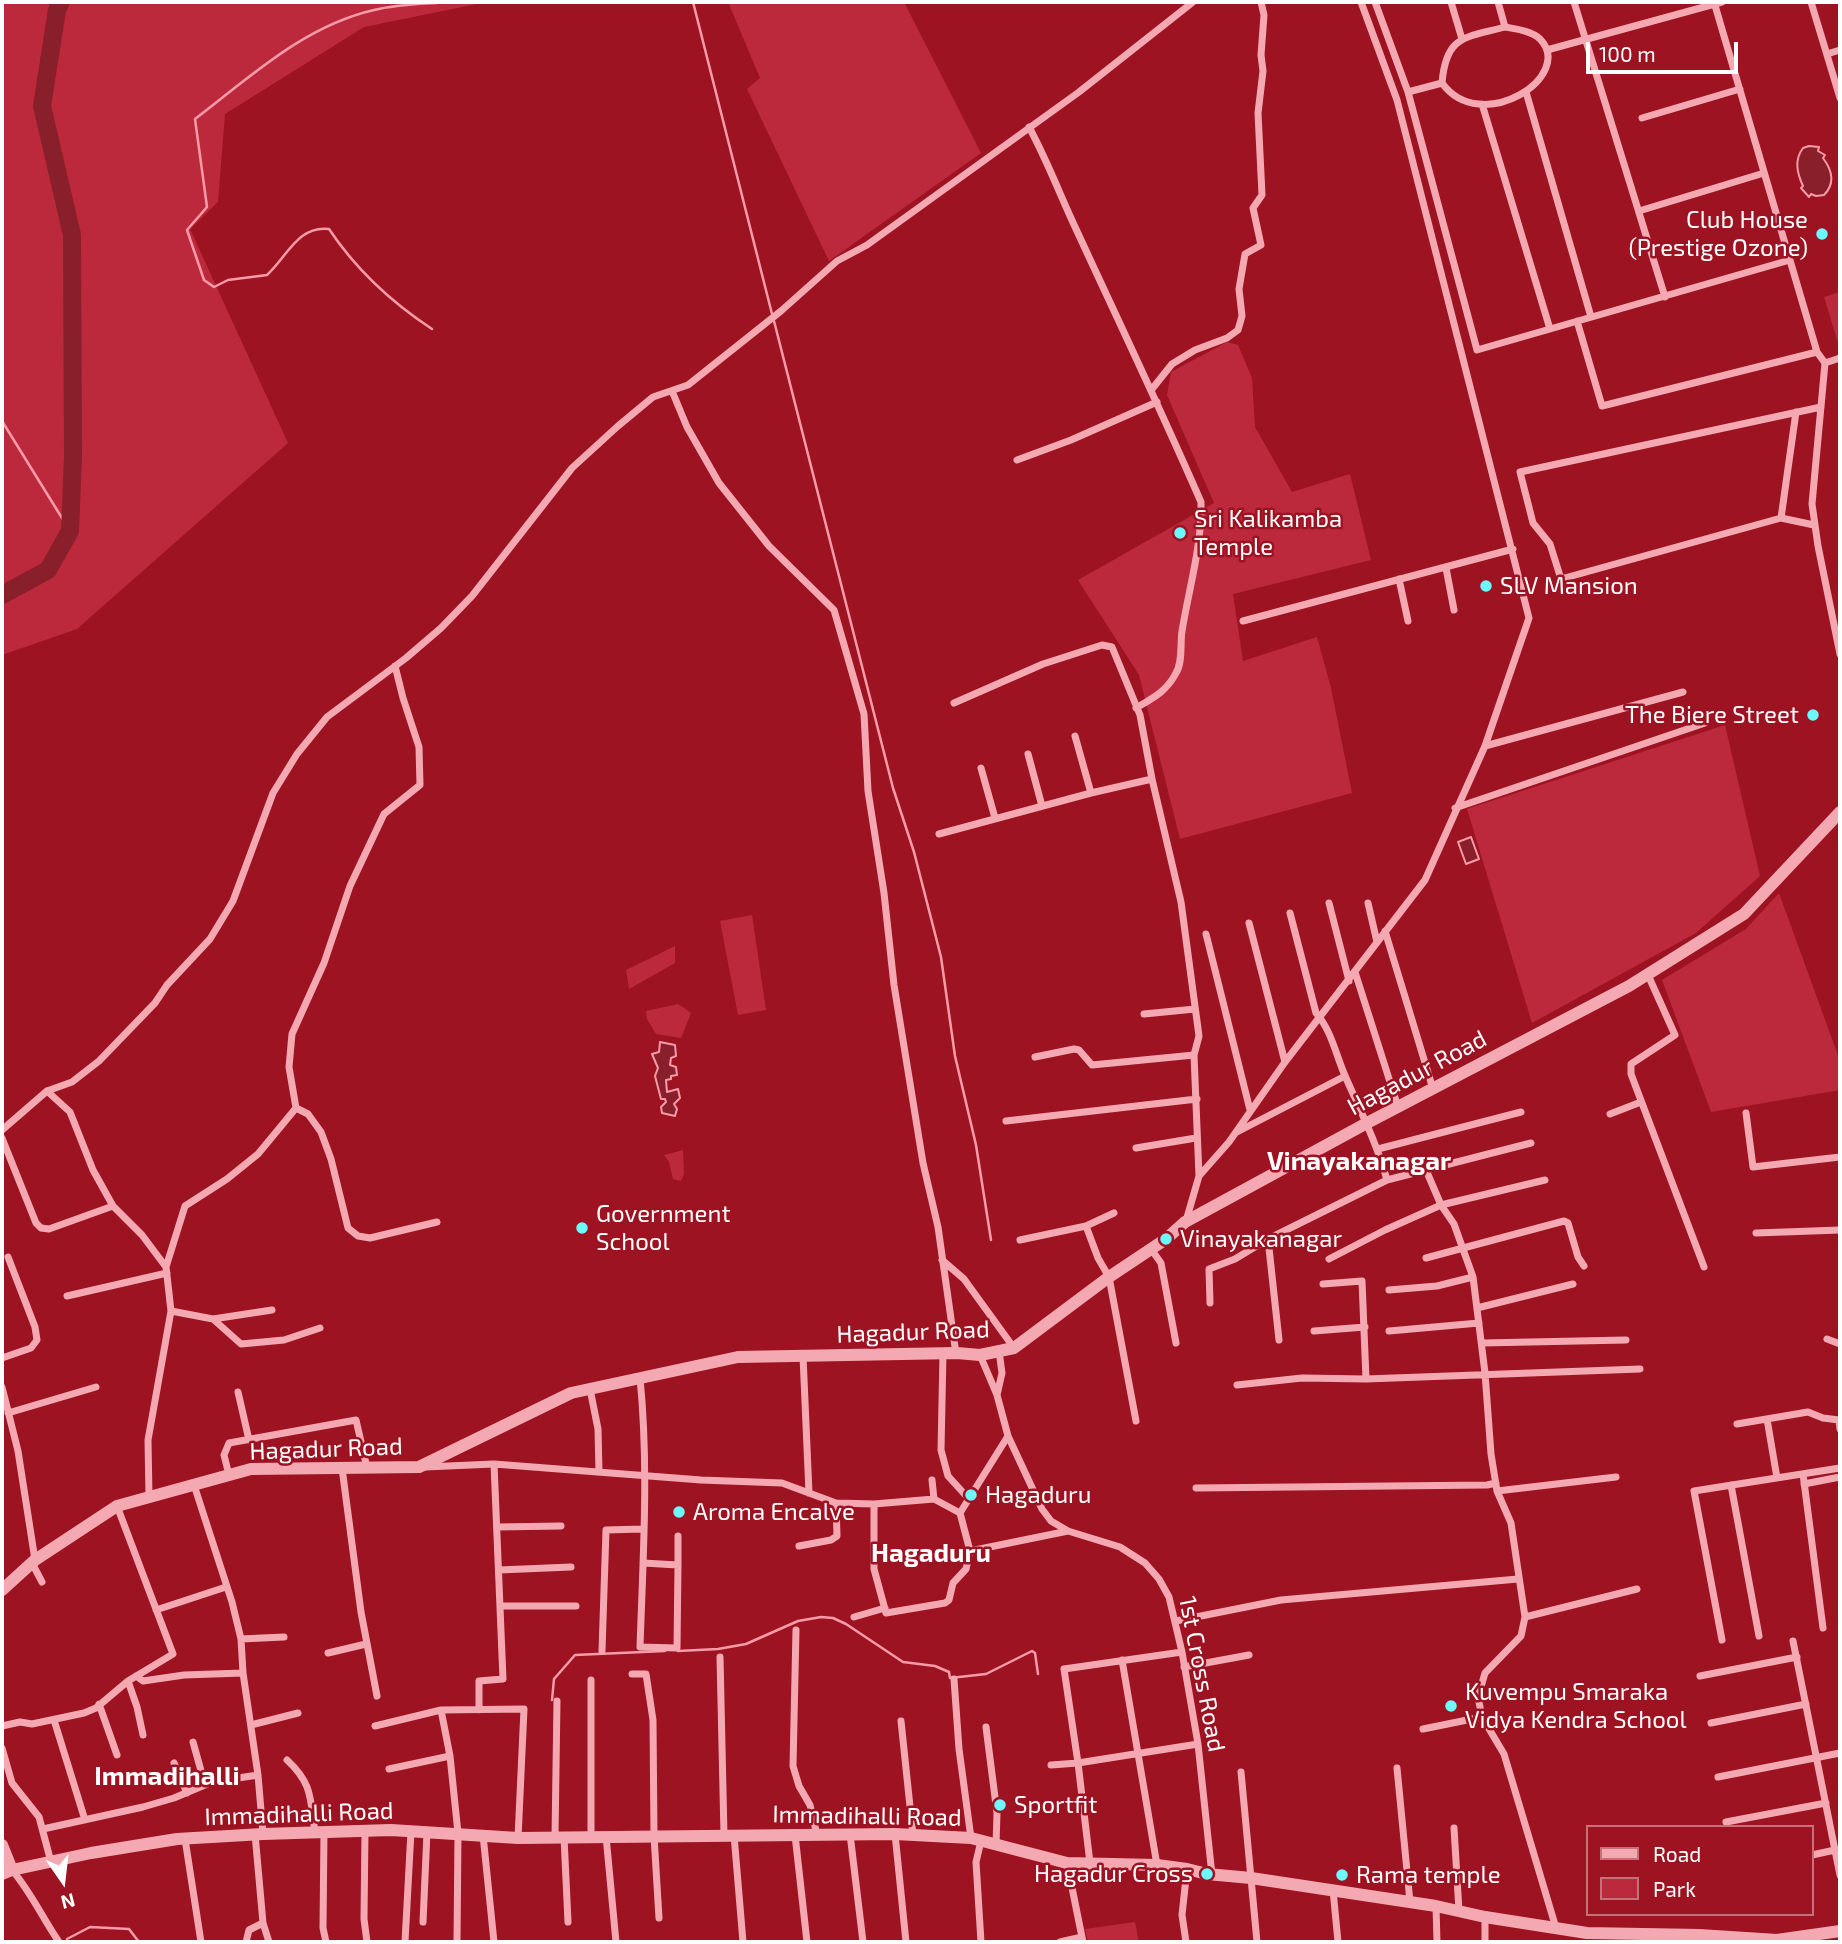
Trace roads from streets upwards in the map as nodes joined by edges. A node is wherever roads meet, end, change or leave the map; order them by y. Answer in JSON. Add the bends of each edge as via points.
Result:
{"nodes":[{"id":1,"x":1193,"y":2,"type":"edge"},
{"id":2,"x":1261,"y":2,"type":"edge"},
{"id":3,"x":1361,"y":2,"type":"edge"},
{"id":4,"x":1375,"y":2,"type":"edge"},
{"id":5,"x":1451,"y":2,"type":"edge"},
{"id":6,"x":1497,"y":2,"type":"edge"},
{"id":7,"x":1574,"y":2,"type":"edge"},
{"id":8,"x":1811,"y":2,"type":"edge"},
{"id":9,"x":1717,"y":3,"type":"edge"},
{"id":10,"x":1505,"y":27,"type":"junction"},
{"id":11,"x":1462,"y":39,"type":"junction"},
{"id":12,"x":1586,"y":40,"type":"junction"},
{"id":13,"x":1547,"y":50,"type":"junction"},
{"id":14,"x":1840,"y":50,"type":"edge"},
{"id":15,"x":1827,"y":54,"type":"junction"},
{"id":16,"x":1441,"y":83,"type":"junction"},
{"id":17,"x":1740,"y":89,"type":"junction"},
{"id":18,"x":1408,"y":92,"type":"junction"},
{"id":19,"x":1525,"y":92,"type":"junction"},
{"id":20,"x":1840,"y":98,"type":"edge"},
{"id":21,"x":1482,"y":104,"type":"junction"},
{"id":22,"x":1642,"y":118,"type":"dead end"},
{"id":23,"x":1029,"y":127,"type":"junction"},
{"id":24,"x":1764,"y":173,"type":"junction"},
{"id":25,"x":1639,"y":211,"type":"junction"},
{"id":26,"x":1790,"y":260,"type":"junction"},
{"id":27,"x":1665,"y":296,"type":"junction"},
{"id":28,"x":1591,"y":317,"type":"junction"},
{"id":29,"x":1577,"y":321,"type":"junction"},
{"id":30,"x":1550,"y":329,"type":"junction"},
{"id":31,"x":1817,"y":352,"type":"junction"},
{"id":32,"x":1840,"y":358,"type":"edge"},
{"id":33,"x":1825,"y":363,"type":"junction"},
{"id":34,"x":1152,"y":389,"type":"junction"},
{"id":35,"x":672,"y":391,"type":"junction"},
{"id":36,"x":1157,"y":402,"type":"junction"},
{"id":37,"x":1821,"y":407,"type":"junction"},
{"id":38,"x":1796,"y":412,"type":"junction"},
{"id":39,"x":1017,"y":460,"type":"dead end"},
{"id":40,"x":1781,"y":518,"type":"junction"},
{"id":41,"x":1815,"y":526,"type":"junction"},
{"id":42,"x":1513,"y":548,"type":"junction"},
{"id":43,"x":1446,"y":568,"type":"junction"},
{"id":44,"x":1399,"y":579,"type":"junction"},
{"id":45,"x":1454,"y":610,"type":"dead end"},
{"id":46,"x":1243,"y":621,"type":"dead end"},
{"id":47,"x":1408,"y":621,"type":"dead end"},
{"id":48,"x":1840,"y":654,"type":"edge"},
{"id":49,"x":395,"y":666,"type":"junction"},
{"id":50,"x":1683,"y":692,"type":"dead end"},
{"id":51,"x":954,"y":703,"type":"dead end"},
{"id":52,"x":1136,"y":708,"type":"junction"},
{"id":53,"x":1705,"y":723,"type":"dead end"},
{"id":54,"x":1076,"y":736,"type":"dead end"},
{"id":55,"x":1485,"y":746,"type":"junction"},
{"id":56,"x":1028,"y":754,"type":"dead end"},
{"id":57,"x":981,"y":768,"type":"dead end"},
{"id":58,"x":1152,"y":779,"type":"junction"},
{"id":59,"x":1091,"y":793,"type":"junction"},
{"id":60,"x":1042,"y":806,"type":"junction"},
{"id":61,"x":1455,"y":808,"type":"junction"},
{"id":62,"x":1840,"y":812,"type":"edge"},
{"id":63,"x":995,"y":818,"type":"junction"},
{"id":64,"x":939,"y":834,"type":"dead end"},
{"id":65,"x":1329,"y":903,"type":"dead end"},
{"id":66,"x":1368,"y":903,"type":"dead end"},
{"id":67,"x":1290,"y":914,"type":"dead end"},
{"id":68,"x":1249,"y":923,"type":"dead end"},
{"id":69,"x":1385,"y":930,"type":"junction"},
{"id":70,"x":1206,"y":934,"type":"dead end"},
{"id":71,"x":1377,"y":942,"type":"junction"},
{"id":72,"x":1355,"y":972,"type":"junction"},
{"id":73,"x":1648,"y":975,"type":"junction"},
{"id":74,"x":1349,"y":981,"type":"junction"},
{"id":75,"x":1195,"y":1009,"type":"junction"},
{"id":76,"x":1144,"y":1014,"type":"dead end"},
{"id":77,"x":1321,"y":1018,"type":"junction"},
{"id":78,"x":1194,"y":1055,"type":"junction"},
{"id":79,"x":1035,"y":1057,"type":"dead end"},
{"id":80,"x":1285,"y":1062,"type":"junction"},
{"id":81,"x":1345,"y":1076,"type":"junction"},
{"id":82,"x":1433,"y":1089,"type":"junction"},
{"id":83,"x":47,"y":1091,"type":"junction"},
{"id":84,"x":1197,"y":1100,"type":"junction"},
{"id":85,"x":1641,"y":1102,"type":"junction"},
{"id":86,"x":1398,"y":1107,"type":"junction"},
{"id":87,"x":296,"y":1108,"type":"junction"},
{"id":88,"x":1250,"y":1110,"type":"junction"},
{"id":89,"x":1521,"y":1112,"type":"dead end"},
{"id":90,"x":1746,"y":1113,"type":"dead end"},
{"id":91,"x":1610,"y":1114,"type":"dead end"},
{"id":92,"x":1006,"y":1121,"type":"dead end"},
{"id":93,"x":1367,"y":1123,"type":"junction"},
{"id":94,"x":2,"y":1130,"type":"edge"},
{"id":95,"x":1236,"y":1132,"type":"junction"},
{"id":96,"x":2,"y":1138,"type":"edge"},
{"id":97,"x":1196,"y":1138,"type":"junction"},
{"id":98,"x":1531,"y":1143,"type":"dead end"},
{"id":99,"x":1136,"y":1148,"type":"dead end"},
{"id":100,"x":1378,"y":1149,"type":"junction"},
{"id":101,"x":1840,"y":1157,"type":"edge"},
{"id":102,"x":1426,"y":1170,"type":"junction"},
{"id":103,"x":1199,"y":1177,"type":"junction"},
{"id":104,"x":1387,"y":1180,"type":"junction"},
{"id":105,"x":1545,"y":1180,"type":"dead end"},
{"id":106,"x":1441,"y":1205,"type":"junction"},
{"id":107,"x":113,"y":1206,"type":"junction"},
{"id":108,"x":1114,"y":1213,"type":"dead end"},
{"id":109,"x":437,"y":1222,"type":"dead end"},
{"id":110,"x":1185,"y":1222,"type":"junction"},
{"id":111,"x":1086,"y":1226,"type":"junction"},
{"id":112,"x":1840,"y":1230,"type":"edge"},
{"id":113,"x":1756,"y":1233,"type":"dead end"},
{"id":114,"x":1268,"y":1239,"type":"junction"},
{"id":115,"x":1020,"y":1240,"type":"dead end"},
{"id":116,"x":1462,"y":1247,"type":"junction"},
{"id":117,"x":1151,"y":1250,"type":"junction"},
{"id":118,"x":8,"y":1256,"type":"dead end"},
{"id":119,"x":1426,"y":1258,"type":"dead end"},
{"id":120,"x":1329,"y":1259,"type":"dead end"},
{"id":121,"x":942,"y":1260,"type":"junction"},
{"id":122,"x":1584,"y":1266,"type":"dead end"},
{"id":123,"x":1704,"y":1267,"type":"dead end"},
{"id":124,"x":166,"y":1270,"type":"junction"},
{"id":125,"x":1109,"y":1277,"type":"junction"},
{"id":126,"x":1473,"y":1277,"type":"junction"},
{"id":127,"x":1323,"y":1284,"type":"dead end"},
{"id":128,"x":1573,"y":1284,"type":"dead end"},
{"id":129,"x":1389,"y":1290,"type":"dead end"},
{"id":130,"x":67,"y":1296,"type":"dead end"},
{"id":131,"x":1210,"y":1303,"type":"dead end"},
{"id":132,"x":1477,"y":1308,"type":"junction"},
{"id":133,"x":272,"y":1310,"type":"dead end"},
{"id":134,"x":171,"y":1311,"type":"junction"},
{"id":135,"x":213,"y":1319,"type":"junction"},
{"id":136,"x":1479,"y":1323,"type":"junction"},
{"id":137,"x":1365,"y":1327,"type":"junction"},
{"id":138,"x":320,"y":1328,"type":"dead end"},
{"id":139,"x":1314,"y":1331,"type":"dead end"},
{"id":140,"x":1389,"y":1331,"type":"dead end"},
{"id":141,"x":1827,"y":1339,"type":"dead end"},
{"id":142,"x":1279,"y":1340,"type":"dead end"},
{"id":143,"x":1626,"y":1340,"type":"dead end"},
{"id":144,"x":1175,"y":1343,"type":"dead end"},
{"id":145,"x":1482,"y":1343,"type":"junction"},
{"id":146,"x":1840,"y":1344,"type":"edge"},
{"id":147,"x":1014,"y":1348,"type":"junction"},
{"id":148,"x":999,"y":1351,"type":"junction"},
{"id":149,"x":949,"y":1354,"type":"junction"},
{"id":150,"x":980,"y":1355,"type":"junction"},
{"id":151,"x":803,"y":1356,"type":"junction"},
{"id":152,"x":2,"y":1358,"type":"edge"},
{"id":153,"x":1640,"y":1369,"type":"dead end"},
{"id":154,"x":1485,"y":1374,"type":"junction"},
{"id":155,"x":640,"y":1378,"type":"junction"},
{"id":156,"x":1366,"y":1379,"type":"junction"},
{"id":157,"x":1237,"y":1385,"type":"dead end"},
{"id":158,"x":2,"y":1387,"type":"edge"},
{"id":159,"x":96,"y":1387,"type":"dead end"},
{"id":160,"x":590,"y":1389,"type":"junction"},
{"id":161,"x":238,"y":1392,"type":"dead end"},
{"id":162,"x":997,"y":1395,"type":"junction"},
{"id":163,"x":8,"y":1413,"type":"junction"},
{"id":164,"x":1767,"y":1419,"type":"junction"},
{"id":165,"x":1136,"y":1421,"type":"dead end"},
{"id":166,"x":1737,"y":1424,"type":"dead end"},
{"id":167,"x":1840,"y":1429,"type":"edge"},
{"id":168,"x":1008,"y":1436,"type":"junction"},
{"id":169,"x":249,"y":1440,"type":"junction"},
{"id":170,"x":494,"y":1464,"type":"junction"},
{"id":171,"x":419,"y":1467,"type":"junction"},
{"id":172,"x":342,"y":1468,"type":"junction"},
{"id":173,"x":367,"y":1468,"type":"junction"},
{"id":174,"x":1840,"y":1468,"type":"edge"},
{"id":175,"x":599,"y":1472,"type":"junction"},
{"id":176,"x":1803,"y":1474,"type":"junction"},
{"id":177,"x":229,"y":1475,"type":"junction"},
{"id":178,"x":646,"y":1476,"type":"junction"},
{"id":179,"x":1840,"y":1477,"type":"edge"},
{"id":180,"x":1616,"y":1478,"type":"dead end"},
{"id":181,"x":1777,"y":1478,"type":"junction"},
{"id":182,"x":932,"y":1480,"type":"dead end"},
{"id":183,"x":1804,"y":1484,"type":"junction"},
{"id":184,"x":194,"y":1485,"type":"junction"},
{"id":185,"x":1731,"y":1485,"type":"junction"},
{"id":186,"x":1497,"y":1487,"type":"junction"},
{"id":187,"x":1196,"y":1488,"type":"dead end"},
{"id":188,"x":809,"y":1493,"type":"junction"},
{"id":189,"x":149,"y":1496,"type":"junction"},
{"id":190,"x":934,"y":1499,"type":"junction"},
{"id":191,"x":969,"y":1499,"type":"junction"},
{"id":192,"x":836,"y":1503,"type":"junction"},
{"id":193,"x":874,"y":1504,"type":"junction"},
{"id":194,"x":117,"y":1507,"type":"junction"},
{"id":195,"x":960,"y":1513,"type":"junction"},
{"id":196,"x":561,"y":1526,"type":"dead end"},
{"id":197,"x":497,"y":1527,"type":"junction"},
{"id":198,"x":643,"y":1529,"type":"junction"},
{"id":199,"x":1068,"y":1531,"type":"junction"},
{"id":200,"x":678,"y":1536,"type":"dead end"},
{"id":201,"x":799,"y":1546,"type":"dead end"},
{"id":202,"x":970,"y":1550,"type":"junction"},
{"id":203,"x":33,"y":1562,"type":"junction"},
{"id":204,"x":643,"y":1563,"type":"junction"},
{"id":205,"x":678,"y":1565,"type":"junction"},
{"id":206,"x":571,"y":1567,"type":"dead end"},
{"id":207,"x":499,"y":1570,"type":"junction"},
{"id":208,"x":1518,"y":1579,"type":"junction"},
{"id":209,"x":42,"y":1581,"type":"dead end"},
{"id":210,"x":226,"y":1587,"type":"junction"},
{"id":211,"x":1637,"y":1589,"type":"dead end"},
{"id":212,"x":2,"y":1590,"type":"edge"},
{"id":213,"x":500,"y":1606,"type":"junction"},
{"id":214,"x":576,"y":1606,"type":"dead end"},
{"id":215,"x":886,"y":1608,"type":"junction"},
{"id":216,"x":156,"y":1610,"type":"junction"},
{"id":217,"x":854,"y":1617,"type":"dead end"},
{"id":218,"x":1525,"y":1617,"type":"junction"},
{"id":219,"x":1176,"y":1621,"type":"junction"},
{"id":220,"x":1824,"y":1628,"type":"dead end"},
{"id":221,"x":796,"y":1630,"type":"dead end"},
{"id":222,"x":1759,"y":1636,"type":"dead end"},
{"id":223,"x":284,"y":1637,"type":"dead end"},
{"id":224,"x":241,"y":1639,"type":"junction"},
{"id":225,"x":1722,"y":1640,"type":"dead end"},
{"id":226,"x":1793,"y":1641,"type":"dead end"},
{"id":227,"x":366,"y":1644,"type":"junction"},
{"id":228,"x":602,"y":1651,"type":"dead end"},
{"id":229,"x":1182,"y":1652,"type":"junction"},
{"id":230,"x":328,"y":1653,"type":"dead end"},
{"id":231,"x":1249,"y":1655,"type":"dead end"},
{"id":232,"x":720,"y":1657,"type":"dead end"},
{"id":233,"x":1797,"y":1657,"type":"junction"},
{"id":234,"x":1122,"y":1661,"type":"junction"},
{"id":235,"x":1184,"y":1667,"type":"junction"},
{"id":236,"x":243,"y":1673,"type":"junction"},
{"id":237,"x":632,"y":1674,"type":"dead end"},
{"id":238,"x":136,"y":1676,"type":"junction"},
{"id":239,"x":1700,"y":1676,"type":"dead end"},
{"id":240,"x":954,"y":1679,"type":"dead end"},
{"id":241,"x":591,"y":1680,"type":"dead end"},
{"id":242,"x":128,"y":1681,"type":"junction"},
{"id":243,"x":377,"y":1696,"type":"dead end"},
{"id":244,"x":557,"y":1701,"type":"dead end"},
{"id":245,"x":99,"y":1704,"type":"junction"},
{"id":246,"x":1806,"y":1704,"type":"junction"},
{"id":247,"x":441,"y":1710,"type":"junction"},
{"id":248,"x":479,"y":1710,"type":"junction"},
{"id":249,"x":298,"y":1713,"type":"dead end"},
{"id":250,"x":1482,"y":1717,"type":"junction"},
{"id":251,"x":54,"y":1720,"type":"junction"},
{"id":252,"x":901,"y":1721,"type":"dead end"},
{"id":253,"x":1711,"y":1723,"type":"dead end"},
{"id":254,"x":2,"y":1726,"type":"edge"},
{"id":255,"x":251,"y":1726,"type":"junction"},
{"id":256,"x":375,"y":1726,"type":"dead end"},
{"id":257,"x":986,"y":1727,"type":"dead end"},
{"id":258,"x":1423,"y":1729,"type":"dead end"},
{"id":259,"x":143,"y":1735,"type":"dead end"},
{"id":260,"x":193,"y":1742,"type":"dead end"},
{"id":261,"x":1198,"y":1744,"type":"junction"},
{"id":262,"x":2,"y":1748,"type":"edge"},
{"id":263,"x":1136,"y":1752,"type":"junction"},
{"id":264,"x":1840,"y":1753,"type":"edge"},
{"id":265,"x":117,"y":1755,"type":"dead end"},
{"id":266,"x":450,"y":1756,"type":"junction"},
{"id":267,"x":1817,"y":1758,"type":"junction"},
{"id":268,"x":287,"y":1760,"type":"dead end"},
{"id":269,"x":174,"y":1763,"type":"dead end"},
{"id":270,"x":1078,"y":1763,"type":"junction"},
{"id":271,"x":1051,"y":1765,"type":"dead end"},
{"id":272,"x":1397,"y":1768,"type":"dead end"},
{"id":273,"x":389,"y":1769,"type":"dead end"},
{"id":274,"x":1241,"y":1772,"type":"dead end"},
{"id":275,"x":258,"y":1775,"type":"junction"},
{"id":276,"x":1718,"y":1777,"type":"dead end"},
{"id":277,"x":205,"y":1785,"type":"junction"},
{"id":278,"x":187,"y":1793,"type":"junction"},
{"id":279,"x":1826,"y":1803,"type":"junction"},
{"id":280,"x":85,"y":1820,"type":"junction"},
{"id":281,"x":1726,"y":1822,"type":"dead end"},
{"id":282,"x":1840,"y":1824,"type":"edge"},
{"id":283,"x":1830,"y":1826,"type":"junction"},
{"id":284,"x":1454,"y":1828,"type":"dead end"},
{"id":285,"x":43,"y":1829,"type":"junction"},
{"id":286,"x":365,"y":1831,"type":"junction"},
{"id":287,"x":411,"y":1831,"type":"junction"},
{"id":288,"x":319,"y":1832,"type":"junction"},
{"id":289,"x":427,"y":1832,"type":"junction"},
{"id":290,"x":458,"y":1833,"type":"junction"},
{"id":291,"x":259,"y":1834,"type":"junction"},
{"id":292,"x":850,"y":1834,"type":"junction"},
{"id":293,"x":895,"y":1834,"type":"junction"},
{"id":294,"x":484,"y":1835,"type":"junction"},
{"id":295,"x":729,"y":1835,"type":"junction"},
{"id":296,"x":795,"y":1835,"type":"junction"},
{"id":297,"x":817,"y":1835,"type":"junction"},
{"id":298,"x":913,"y":1835,"type":"junction"},
{"id":299,"x":591,"y":1836,"type":"junction"},
{"id":300,"x":606,"y":1836,"type":"junction"},
{"id":301,"x":654,"y":1836,"type":"junction"},
{"id":302,"x":560,"y":1837,"type":"junction"},
{"id":303,"x":518,"y":1838,"type":"junction"},
{"id":304,"x":185,"y":1839,"type":"junction"},
{"id":305,"x":976,"y":1840,"type":"junction"},
{"id":306,"x":2,"y":1845,"type":"edge"},
{"id":307,"x":996,"y":1845,"type":"junction"},
{"id":308,"x":1835,"y":1850,"type":"junction"},
{"id":309,"x":1814,"y":1855,"type":"edge"},
{"id":310,"x":51,"y":1861,"type":"junction"},
{"id":311,"x":1067,"y":1863,"type":"junction"},
{"id":312,"x":1090,"y":1863,"type":"junction"},
{"id":313,"x":1157,"y":1865,"type":"junction"},
{"id":314,"x":1187,"y":1869,"type":"junction"},
{"id":315,"x":7,"y":1872,"type":"edge"},
{"id":316,"x":1212,"y":1875,"type":"junction"},
{"id":317,"x":1840,"y":1875,"type":"edge"},
{"id":318,"x":1251,"y":1878,"type":"junction"},
{"id":319,"x":1332,"y":1890,"type":"junction"},
{"id":320,"x":1410,"y":1903,"type":"junction"},
{"id":321,"x":1436,"y":1906,"type":"junction"},
{"id":322,"x":1459,"y":1911,"type":"junction"},
{"id":323,"x":1485,"y":1917,"type":"junction"},
{"id":324,"x":659,"y":1918,"type":"dead end"},
{"id":325,"x":423,"y":1922,"type":"dead end"},
{"id":326,"x":568,"y":1922,"type":"dead end"},
{"id":327,"x":262,"y":1923,"type":"junction"},
{"id":328,"x":1556,"y":1928,"type":"junction"},
{"id":329,"x":1840,"y":1935,"type":"edge"},
{"id":330,"x":1587,"y":1938,"type":"edge"},
{"id":331,"x":1083,"y":1940,"type":"edge"},
{"id":332,"x":1777,"y":1941,"type":"edge"},
{"id":333,"x":59,"y":1942,"type":"edge"},
{"id":334,"x":201,"y":1942,"type":"edge"},
{"id":335,"x":246,"y":1942,"type":"edge"},
{"id":336,"x":270,"y":1942,"type":"edge"},
{"id":337,"x":326,"y":1942,"type":"edge"},
{"id":338,"x":367,"y":1942,"type":"edge"},
{"id":339,"x":405,"y":1942,"type":"edge"},
{"id":340,"x":457,"y":1942,"type":"edge"},
{"id":341,"x":494,"y":1942,"type":"edge"},
{"id":342,"x":616,"y":1942,"type":"edge"},
{"id":343,"x":743,"y":1942,"type":"edge"},
{"id":344,"x":807,"y":1942,"type":"edge"},
{"id":345,"x":863,"y":1942,"type":"edge"},
{"id":346,"x":906,"y":1942,"type":"edge"},
{"id":347,"x":982,"y":1942,"type":"edge"},
{"id":348,"x":1060,"y":1942,"type":"edge"},
{"id":349,"x":1186,"y":1942,"type":"edge"},
{"id":350,"x":1257,"y":1942,"type":"edge"},
{"id":351,"x":1338,"y":1942,"type":"edge"},
{"id":352,"x":1437,"y":1942,"type":"edge"},
{"id":353,"x":1485,"y":1942,"type":"edge"}],
"edges":[{"from":1,"to":23,"type":"street"},
{"from":2,"to":34,"type":"street","via":[[1263,71],[1258,113],[1262,195],[1253,208],[1261,245],[1245,254],[1239,289],[1242,316],[1238,330],[1172,364]]},
{"from":3,"to":42,"type":"street","via":[[1397,100]]},
{"from":4,"to":18,"type":"street"},
{"from":5,"to":11,"type":"street"},
{"from":6,"to":10,"type":"street"},
{"from":7,"to":12,"type":"street"},
{"from":8,"to":15,"type":"street"},
{"from":9,"to":12,"type":"street"},
{"from":9,"to":17,"type":"street"},
{"from":10,"to":11,"type":"street"},
{"from":10,"to":13,"type":"street","via":[[1533,35]]},
{"from":11,"to":16,"type":"street","via":[[1449,50]]},
{"from":12,"to":13,"type":"street"},
{"from":12,"to":25,"type":"street"},
{"from":13,"to":19,"type":"street","via":[[1546,69]]},
{"from":14,"to":15,"type":"street"},
{"from":15,"to":20,"type":"street"},
{"from":16,"to":18,"type":"street"},
{"from":16,"to":21,"type":"street","via":[[1450,95]]},
{"from":17,"to":22,"type":"street"},
{"from":17,"to":24,"type":"street"},
{"from":18,"to":30,"type":"street","via":[[1476,350]]},
{"from":19,"to":21,"type":"street"},
{"from":19,"to":28,"type":"street"},
{"from":21,"to":30,"type":"street"},
{"from":23,"to":34,"type":"street"},
{"from":23,"to":35,"type":"street","via":[[867,245],[837,261],[735,349],[688,385]]},
{"from":24,"to":25,"type":"street"},
{"from":24,"to":26,"type":"street"},
{"from":25,"to":27,"type":"street"},
{"from":26,"to":27,"type":"street"},
{"from":26,"to":31,"type":"street"},
{"from":27,"to":28,"type":"street"},
{"from":28,"to":29,"type":"street"},
{"from":29,"to":30,"type":"street"},
{"from":29,"to":31,"type":"street","via":[[1602,406]]},
{"from":31,"to":33,"type":"street"},
{"from":32,"to":33,"type":"street"},
{"from":33,"to":37,"type":"street"},
{"from":34,"to":36,"type":"street"},
{"from":35,"to":49,"type":"street","via":[[653,397],[572,468],[472,596]]},
{"from":35,"to":121,"type":"street","via":[[719,483],[769,546],[834,610],[863,714],[868,791],[894,985]]},
{"from":36,"to":39,"type":"street"},
{"from":36,"to":52,"type":"street","via":[[1201,502],[1201,519],[1178,671],[1162,693]]},
{"from":37,"to":38,"type":"street"},
{"from":37,"to":41,"type":"street","via":[[1812,504]]},
{"from":38,"to":40,"type":"street"},
{"from":38,"to":40,"type":"street","via":[[1520,472],[1533,523],[1550,544],[1561,579]]},
{"from":40,"to":41,"type":"street"},
{"from":41,"to":48,"type":"street"},
{"from":42,"to":43,"type":"street"},
{"from":42,"to":55,"type":"street","via":[[1529,618]]},
{"from":43,"to":44,"type":"street"},
{"from":43,"to":45,"type":"street"},
{"from":44,"to":46,"type":"street"},
{"from":44,"to":47,"type":"street"},
{"from":49,"to":83,"type":"street","via":[[327,717],[297,754],[273,793],[233,901],[210,939],[99,1060],[72,1082]]},
{"from":49,"to":87,"type":"street","via":[[419,747],[421,785],[384,814],[350,886],[324,963],[292,1034],[289,1067]]},
{"from":50,"to":55,"type":"street"},
{"from":51,"to":52,"type":"street","via":[[1043,664],[1102,645],[1112,647]]},
{"from":52,"to":58,"type":"street"},
{"from":53,"to":61,"type":"street"},
{"from":54,"to":59,"type":"street"},
{"from":55,"to":61,"type":"street"},
{"from":56,"to":60,"type":"street"},
{"from":57,"to":63,"type":"street"},
{"from":58,"to":59,"type":"street"},
{"from":58,"to":75,"type":"street","via":[[1181,902]]},
{"from":59,"to":60,"type":"street"},
{"from":60,"to":63,"type":"street"},
{"from":61,"to":69,"type":"street","via":[[1425,880]]},
{"from":62,"to":73,"type":"street","name":"Hagadur Road","via":[[1744,914]]},
{"from":63,"to":64,"type":"street"},
{"from":65,"to":74,"type":"street"},
{"from":66,"to":71,"type":"street"},
{"from":67,"to":77,"type":"street"},
{"from":68,"to":80,"type":"street"},
{"from":69,"to":71,"type":"street"},
{"from":69,"to":82,"type":"street"},
{"from":70,"to":88,"type":"street"},
{"from":71,"to":72,"type":"street"},
{"from":72,"to":74,"type":"street"},
{"from":72,"to":86,"type":"street"},
{"from":73,"to":82,"type":"street","name":"Hagadur Road"},
{"from":73,"to":85,"type":"street","via":[[1675,1035],[1631,1065]]},
{"from":74,"to":77,"type":"street"},
{"from":75,"to":76,"type":"street"},
{"from":75,"to":78,"type":"street","via":[[1199,1036]]},
{"from":77,"to":80,"type":"street"},
{"from":77,"to":81,"type":"street"},
{"from":78,"to":79,"type":"street","via":[[1092,1065],[1074,1049]]},
{"from":78,"to":84,"type":"street"},
{"from":80,"to":88,"type":"street"},
{"from":81,"to":93,"type":"street"},
{"from":81,"to":95,"type":"street"},
{"from":82,"to":86,"type":"street","name":"Hagadur Road"},
{"from":83,"to":94,"type":"street"},
{"from":83,"to":107,"type":"street","via":[[70,1112]]},
{"from":84,"to":92,"type":"street"},
{"from":84,"to":97,"type":"street"},
{"from":85,"to":91,"type":"street"},
{"from":85,"to":123,"type":"street"},
{"from":86,"to":93,"type":"street","name":"Hagadur Road"},
{"from":87,"to":109,"type":"street","via":[[308,1114],[321,1132],[348,1228],[370,1238]]},
{"from":87,"to":124,"type":"street","via":[[258,1154],[185,1206]]},
{"from":88,"to":95,"type":"street"},
{"from":89,"to":100,"type":"street"},
{"from":90,"to":101,"type":"street","via":[[1753,1167]]},
{"from":93,"to":100,"type":"street"},
{"from":93,"to":110,"type":"street","name":"Hagadur Road"},
{"from":95,"to":103,"type":"street"},
{"from":96,"to":107,"type":"street","via":[[41,1228]]},
{"from":97,"to":99,"type":"street"},
{"from":97,"to":103,"type":"street"},
{"from":98,"to":102,"type":"street"},
{"from":100,"to":104,"type":"street"},
{"from":102,"to":104,"type":"street"},
{"from":102,"to":106,"type":"street"},
{"from":103,"to":110,"type":"street"},
{"from":104,"to":114,"type":"street"},
{"from":105,"to":106,"type":"street"},
{"from":106,"to":116,"type":"street"},
{"from":106,"to":120,"type":"street"},
{"from":107,"to":124,"type":"street","via":[[142,1235]]},
{"from":108,"to":111,"type":"street"},
{"from":110,"to":117,"type":"street","name":"Hagadur Road"},
{"from":111,"to":115,"type":"street"},
{"from":111,"to":125,"type":"street"},
{"from":112,"to":113,"type":"street"},
{"from":114,"to":131,"type":"street","via":[[1209,1269]]},
{"from":114,"to":142,"type":"street"},
{"from":116,"to":119,"type":"street"},
{"from":116,"to":122,"type":"street","via":[[1564,1221]]},
{"from":116,"to":126,"type":"street"},
{"from":117,"to":125,"type":"street","name":"Hagadur Road"},
{"from":117,"to":144,"type":"street","via":[[1161,1263]]},
{"from":118,"to":152,"type":"street","via":[[37,1340],[31,1348]]},
{"from":121,"to":147,"type":"street","via":[[964,1279]]},
{"from":121,"to":149,"type":"street"},
{"from":124,"to":130,"type":"street"},
{"from":124,"to":134,"type":"street"},
{"from":125,"to":147,"type":"street","name":"Hagadur Road"},
{"from":125,"to":165,"type":"street"},
{"from":126,"to":129,"type":"street"},
{"from":126,"to":132,"type":"street"},
{"from":127,"to":137,"type":"street","via":[[1362,1281]]},
{"from":128,"to":132,"type":"street"},
{"from":132,"to":136,"type":"street"},
{"from":133,"to":135,"type":"street"},
{"from":134,"to":135,"type":"street"},
{"from":134,"to":189,"type":"street","via":[[148,1440]]},
{"from":135,"to":138,"type":"street","via":[[241,1344],[284,1340]]},
{"from":136,"to":140,"type":"street"},
{"from":136,"to":145,"type":"street"},
{"from":137,"to":139,"type":"street"},
{"from":137,"to":156,"type":"street"},
{"from":141,"to":146,"type":"street"},
{"from":143,"to":145,"type":"street"},
{"from":145,"to":154,"type":"street"},
{"from":147,"to":148,"type":"street","name":"Hagadur Road"},
{"from":148,"to":150,"type":"street","name":"Hagadur Road"},
{"from":148,"to":162,"type":"street","via":[[1002,1373]]},
{"from":149,"to":150,"type":"street","name":"Hagadur Road"},
{"from":149,"to":151,"type":"street","name":"Hagadur Road"},
{"from":149,"to":191,"type":"street","via":[[941,1450],[948,1476]]},
{"from":150,"to":162,"type":"street","name":"1st Cross Road"},
{"from":151,"to":155,"type":"street","name":"Hagadur Road","via":[[738,1357]]},
{"from":151,"to":188,"type":"street"},
{"from":153,"to":154,"type":"street"},
{"from":154,"to":156,"type":"street"},
{"from":154,"to":186,"type":"street"},
{"from":155,"to":160,"type":"street","name":"Hagadur Road"},
{"from":155,"to":178,"type":"street"},
{"from":156,"to":157,"type":"street","via":[[1302,1378]]},
{"from":158,"to":163,"type":"street"},
{"from":159,"to":163,"type":"street"},
{"from":160,"to":171,"type":"street","name":"Hagadur Road","via":[[571,1393]]},
{"from":160,"to":175,"type":"street","via":[[598,1429]]},
{"from":161,"to":169,"type":"street"},
{"from":162,"to":168,"type":"street","name":"1st Cross Road"},
{"from":163,"to":203,"type":"street","via":[[18,1451]]},
{"from":164,"to":166,"type":"street"},
{"from":164,"to":167,"type":"street","via":[[1808,1412],[1839,1420]]},
{"from":164,"to":181,"type":"street"},
{"from":168,"to":191,"type":"street"},
{"from":168,"to":199,"type":"street","name":"1st Cross Road","via":[[1042,1509]]},
{"from":169,"to":173,"type":"street","via":[[356,1420]]},
{"from":169,"to":177,"type":"street","via":[[229,1443],[224,1455]]},
{"from":170,"to":171,"type":"street"},
{"from":170,"to":175,"type":"street"},
{"from":170,"to":197,"type":"street"},
{"from":171,"to":173,"type":"street","name":"Hagadur Road"},
{"from":172,"to":173,"type":"street","name":"Hagadur Road"},
{"from":172,"to":177,"type":"street","name":"Hagadur Road","via":[[251,1469]]},
{"from":172,"to":227,"type":"street"},
{"from":174,"to":176,"type":"street"},
{"from":175,"to":178,"type":"street"},
{"from":176,"to":181,"type":"street"},
{"from":176,"to":183,"type":"street"},
{"from":177,"to":184,"type":"street","name":"Hagadur Road"},
{"from":178,"to":188,"type":"street","via":[[782,1483]]},
{"from":178,"to":198,"type":"street"},
{"from":179,"to":183,"type":"street"},
{"from":180,"to":186,"type":"street"},
{"from":181,"to":185,"type":"street"},
{"from":182,"to":190,"type":"street"},
{"from":183,"to":220,"type":"street"},
{"from":184,"to":189,"type":"street","name":"Hagadur Road"},
{"from":184,"to":210,"type":"street"},
{"from":185,"to":222,"type":"street"},
{"from":185,"to":225,"type":"street","via":[[1694,1491]]},
{"from":186,"to":187,"type":"street"},
{"from":186,"to":208,"type":"street","via":[[1511,1523]]},
{"from":188,"to":192,"type":"street"},
{"from":189,"to":194,"type":"street","name":"Hagadur Road"},
{"from":190,"to":193,"type":"street"},
{"from":190,"to":195,"type":"street"},
{"from":191,"to":195,"type":"street"},
{"from":192,"to":193,"type":"street"},
{"from":192,"to":201,"type":"street","via":[[837,1536]]},
{"from":193,"to":215,"type":"street","via":[[874,1569]]},
{"from":194,"to":203,"type":"street","name":"Hagadur Road"},
{"from":194,"to":216,"type":"street"},
{"from":195,"to":202,"type":"street"},
{"from":196,"to":197,"type":"street"},
{"from":197,"to":207,"type":"street"},
{"from":198,"to":204,"type":"street"},
{"from":198,"to":228,"type":"street","via":[[606,1530]]},
{"from":199,"to":202,"type":"street"},
{"from":199,"to":219,"type":"street","name":"1st Cross Road","via":[[1120,1547],[1145,1563],[1159,1578]]},
{"from":200,"to":205,"type":"street"},
{"from":202,"to":215,"type":"street","via":[[946,1603],[886,1613]]},
{"from":203,"to":209,"type":"street"},
{"from":203,"to":212,"type":"street","name":"Hagadur Road"},
{"from":204,"to":205,"type":"street"},
{"from":204,"to":205,"type":"street","via":[[640,1647],[677,1648]]},
{"from":206,"to":207,"type":"street"},
{"from":207,"to":213,"type":"street"},
{"from":208,"to":218,"type":"street"},
{"from":208,"to":219,"type":"street","via":[[1281,1600]]},
{"from":210,"to":216,"type":"street"},
{"from":210,"to":224,"type":"street"},
{"from":211,"to":218,"type":"street"},
{"from":213,"to":214,"type":"street"},
{"from":213,"to":248,"type":"street","via":[[503,1679],[479,1681]]},
{"from":215,"to":217,"type":"street"},
{"from":216,"to":238,"type":"street","via":[[173,1654]]},
{"from":218,"to":250,"type":"street","via":[[1521,1636],[1485,1672],[1478,1697]]},
{"from":219,"to":229,"type":"street","name":"1st Cross Road"},
{"from":221,"to":297,"type":"street","via":[[793,1766]]},
{"from":223,"to":224,"type":"street"},
{"from":224,"to":236,"type":"street"},
{"from":226,"to":233,"type":"street"},
{"from":227,"to":230,"type":"street"},
{"from":227,"to":243,"type":"street"},
{"from":229,"to":234,"type":"street"},
{"from":229,"to":235,"type":"street","name":"1st Cross Road"},
{"from":231,"to":235,"type":"street"},
{"from":232,"to":295,"type":"street"},
{"from":233,"to":239,"type":"street"},
{"from":233,"to":246,"type":"street"},
{"from":234,"to":263,"type":"street"},
{"from":234,"to":270,"type":"street","via":[[1064,1669]]},
{"from":235,"to":261,"type":"street","name":"1st Cross Road"},
{"from":236,"to":238,"type":"street","via":[[143,1681]]},
{"from":236,"to":255,"type":"street"},
{"from":237,"to":301,"type":"street","via":[[646,1674],[653,1720]]},
{"from":238,"to":242,"type":"street"},
{"from":240,"to":305,"type":"street","via":[[959,1749]]},
{"from":241,"to":299,"type":"street"},
{"from":242,"to":245,"type":"street"},
{"from":242,"to":259,"type":"street"},
{"from":244,"to":302,"type":"street"},
{"from":245,"to":251,"type":"street"},
{"from":245,"to":265,"type":"street"},
{"from":246,"to":253,"type":"street"},
{"from":246,"to":267,"type":"street"},
{"from":247,"to":248,"type":"street"},
{"from":247,"to":256,"type":"street"},
{"from":247,"to":266,"type":"street"},
{"from":248,"to":303,"type":"street","via":[[524,1709]]},
{"from":249,"to":255,"type":"street"},
{"from":250,"to":258,"type":"street"},
{"from":250,"to":328,"type":"street","via":[[1504,1754]]},
{"from":251,"to":254,"type":"street"},
{"from":251,"to":280,"type":"street"},
{"from":252,"to":298,"type":"street"},
{"from":255,"to":275,"type":"street"},
{"from":257,"to":307,"type":"street","via":[[997,1813]]},
{"from":260,"to":277,"type":"street"},
{"from":261,"to":263,"type":"street"},
{"from":261,"to":316,"type":"street","name":"1st Cross Road"},
{"from":262,"to":285,"type":"street","via":[[12,1783]]},
{"from":263,"to":270,"type":"street"},
{"from":263,"to":313,"type":"street"},
{"from":264,"to":267,"type":"street"},
{"from":266,"to":273,"type":"street"},
{"from":266,"to":290,"type":"street"},
{"from":267,"to":276,"type":"street"},
{"from":267,"to":279,"type":"street"},
{"from":268,"to":288,"type":"street","via":[[308,1787]]},
{"from":269,"to":278,"type":"street"},
{"from":270,"to":271,"type":"street"},
{"from":270,"to":312,"type":"street"},
{"from":272,"to":320,"type":"street"},
{"from":274,"to":318,"type":"street"},
{"from":275,"to":277,"type":"street"},
{"from":275,"to":291,"type":"street"},
{"from":277,"to":278,"type":"street"},
{"from":278,"to":280,"type":"street"},
{"from":279,"to":281,"type":"street"},
{"from":279,"to":283,"type":"street"},
{"from":280,"to":285,"type":"street"},
{"from":282,"to":283,"type":"street"},
{"from":283,"to":308,"type":"street"},
{"from":284,"to":322,"type":"street"},
{"from":285,"to":310,"type":"street"},
{"from":286,"to":287,"type":"street","name":"Immadihalli Road"},
{"from":286,"to":288,"type":"street","name":"Immadihalli Road"},
{"from":286,"to":338,"type":"street"},
{"from":287,"to":289,"type":"street","name":"Immadihalli Road"},
{"from":287,"to":339,"type":"street"},
{"from":288,"to":291,"type":"street","name":"Immadihalli Road"},
{"from":288,"to":337,"type":"street"},
{"from":289,"to":290,"type":"street","name":"Immadihalli Road"},
{"from":289,"to":325,"type":"street"},
{"from":290,"to":294,"type":"street","name":"Immadihalli Road"},
{"from":290,"to":340,"type":"street"},
{"from":291,"to":304,"type":"street","name":"Immadihalli Road"},
{"from":291,"to":327,"type":"street"},
{"from":292,"to":293,"type":"street","name":"Immadihalli Road"},
{"from":292,"to":297,"type":"street","name":"Immadihalli Road"},
{"from":292,"to":345,"type":"street"},
{"from":293,"to":298,"type":"street","name":"Immadihalli Road"},
{"from":293,"to":346,"type":"street"},
{"from":294,"to":303,"type":"street","name":"Immadihalli Road"},
{"from":294,"to":341,"type":"street"},
{"from":295,"to":296,"type":"street","name":"Immadihalli Road"},
{"from":295,"to":301,"type":"street","name":"Immadihalli Road"},
{"from":295,"to":343,"type":"street"},
{"from":296,"to":297,"type":"street","name":"Immadihalli Road"},
{"from":296,"to":344,"type":"street"},
{"from":298,"to":305,"type":"street","name":"Immadihalli Road"},
{"from":299,"to":300,"type":"street","name":"Immadihalli Road"},
{"from":299,"to":302,"type":"street","name":"Immadihalli Road"},
{"from":300,"to":301,"type":"street","name":"Immadihalli Road"},
{"from":300,"to":342,"type":"street"},
{"from":301,"to":324,"type":"street"},
{"from":302,"to":303,"type":"street","name":"Immadihalli Road"},
{"from":302,"to":326,"type":"street"},
{"from":304,"to":310,"type":"street","name":"Immadihalli Road"},
{"from":304,"to":334,"type":"street"},
{"from":305,"to":307,"type":"street","name":"Immadihalli Road"},
{"from":305,"to":347,"type":"street"},
{"from":306,"to":315,"type":"street"},
{"from":307,"to":311,"type":"street","name":"Immadihalli Road"},
{"from":308,"to":309,"type":"street"},
{"from":308,"to":317,"type":"street"},
{"from":310,"to":315,"type":"street","name":"Immadihalli Road"},
{"from":311,"to":312,"type":"street","name":"Immadihalli Road"},
{"from":311,"to":331,"type":"street"},
{"from":312,"to":313,"type":"street","name":"Immadihalli Road"},
{"from":313,"to":314,"type":"street","name":"Immadihalli Road"},
{"from":314,"to":316,"type":"street","name":"Immadihalli Road"},
{"from":314,"to":349,"type":"street","via":[[1182,1915]]},
{"from":315,"to":333,"type":"street","via":[[22,1882]]},
{"from":316,"to":318,"type":"street","name":"Immadihalli Road"},
{"from":318,"to":319,"type":"street","name":"Immadihalli Road"},
{"from":318,"to":350,"type":"street"},
{"from":319,"to":320,"type":"street","name":"Immadihalli Road"},
{"from":319,"to":351,"type":"street"},
{"from":320,"to":321,"type":"street","name":"Immadihalli Road"},
{"from":321,"to":322,"type":"street","name":"Immadihalli Road"},
{"from":321,"to":352,"type":"street"},
{"from":322,"to":323,"type":"street","name":"Immadihalli Road"},
{"from":323,"to":328,"type":"street","name":"Immadihalli Road"},
{"from":323,"to":353,"type":"street"},
{"from":327,"to":335,"type":"street","via":[[249,1930]]},
{"from":327,"to":336,"type":"street"},
{"from":328,"to":330,"type":"street","name":"Immadihalli Road"},
{"from":329,"to":332,"type":"street","name":"Immadihalli Road"},
{"from":330,"to":332,"type":"street","name":"Immadihalli Road","via":[[1710,1935]]},
{"from":331,"to":348,"type":"street"}]}
